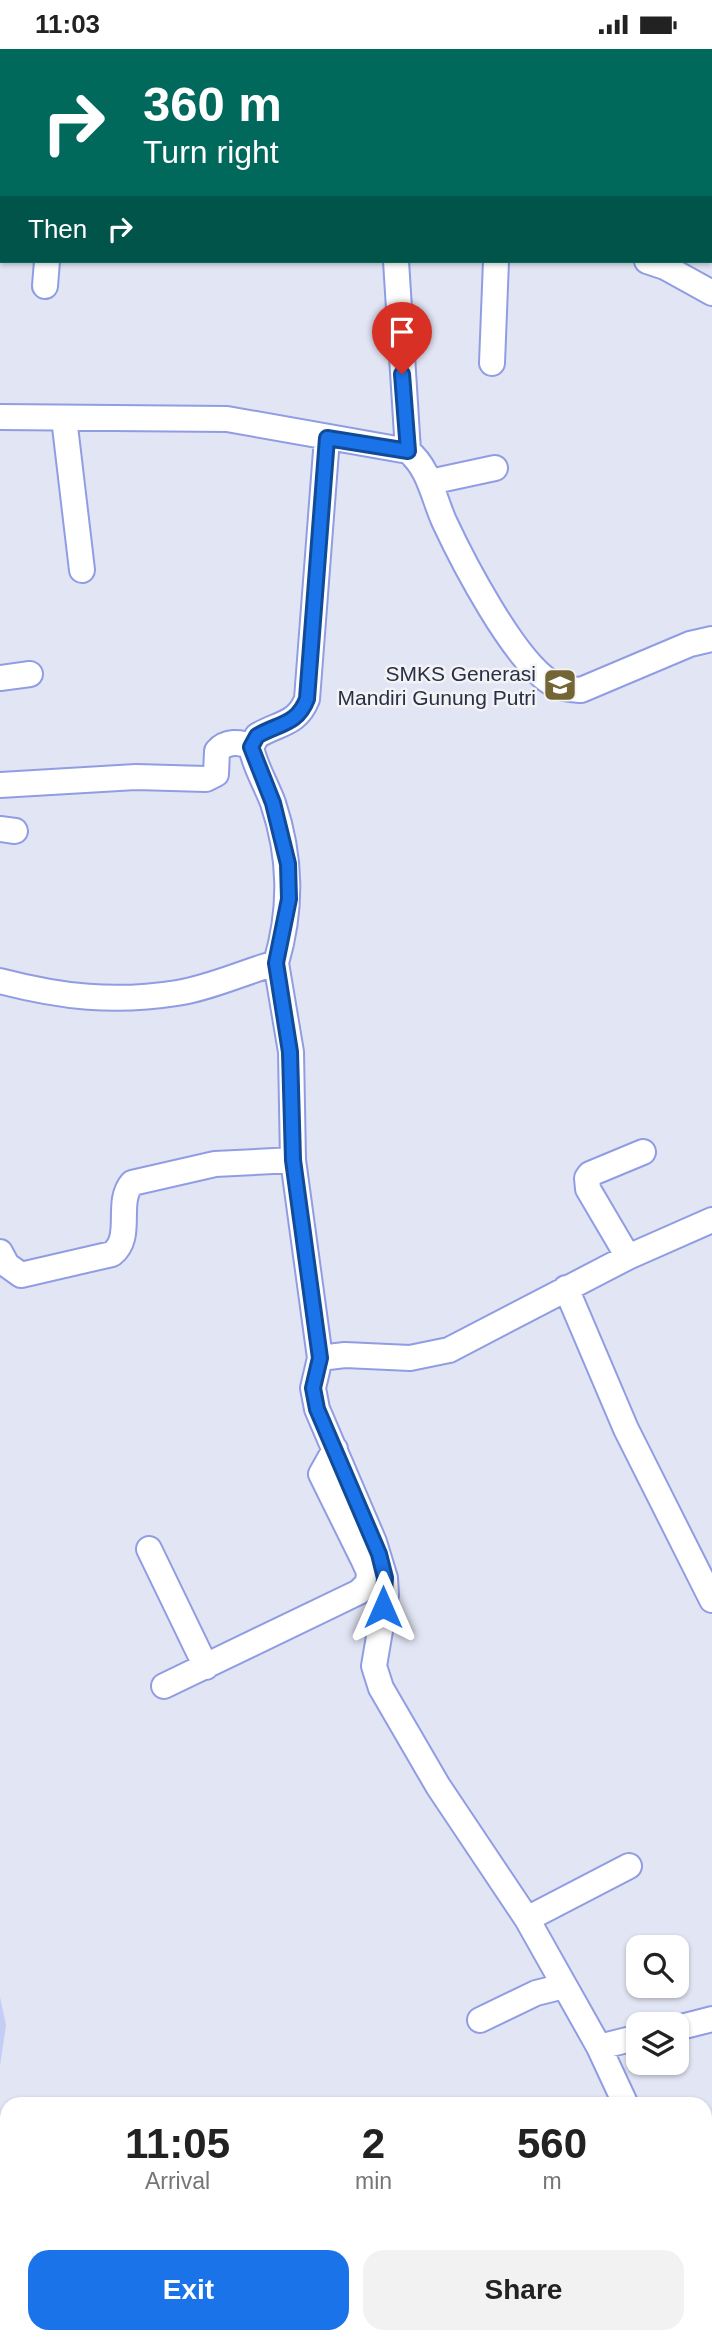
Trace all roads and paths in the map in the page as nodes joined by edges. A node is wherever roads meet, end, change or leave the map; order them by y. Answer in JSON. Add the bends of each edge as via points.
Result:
{"nodes":[{"id":1,"x":47,"y":263,"type":"edge"},
{"id":2,"x":396,"y":263,"type":"edge"},
{"id":3,"x":496,"y":263,"type":"edge"},
{"id":4,"x":662,"y":263,"type":"edge"},
{"id":5,"x":45,"y":286,"type":"dead end"},
{"id":6,"x":712,"y":293,"type":"edge"},
{"id":7,"x":492,"y":363,"type":"dead end"},
{"id":8,"x":0,"y":417,"type":"edge"},
{"id":9,"x":64,"y":418,"type":"junction"},
{"id":10,"x":327,"y":438,"type":"junction"},
{"id":11,"x":408,"y":451,"type":"junction"},
{"id":12,"x":495,"y":468,"type":"dead end"},
{"id":13,"x":430,"y":482,"type":"junction"},
{"id":14,"x":82,"y":570,"type":"dead end"},
{"id":15,"x":712,"y":639,"type":"edge"},
{"id":16,"x":30,"y":674,"type":"dead end"},
{"id":17,"x":0,"y":678,"type":"edge"},
{"id":18,"x":251,"y":747,"type":"junction"},
{"id":19,"x":0,"y":785,"type":"edge"},
{"id":20,"x":276,"y":963,"type":"junction"},
{"id":21,"x":0,"y":981,"type":"edge"},
{"id":22,"x":643,"y":1151,"type":"dead end"},
{"id":23,"x":293,"y":1160,"type":"junction"},
{"id":24,"x":712,"y":1220,"type":"edge"},
{"id":25,"x":0,"y":1252,"type":"edge"},
{"id":26,"x":628,"y":1257,"type":"junction"},
{"id":27,"x":10,"y":1277,"type":"edge"},
{"id":28,"x":566,"y":1288,"type":"junction"},
{"id":29,"x":320,"y":1358,"type":"junction"},
{"id":30,"x":335,"y":1449,"type":"junction"},
{"id":31,"x":149,"y":1549,"type":"dead end"},
{"id":32,"x":712,"y":1600,"type":"edge"},
{"id":33,"x":205,"y":1667,"type":"junction"},
{"id":34,"x":164,"y":1686,"type":"dead end"},
{"id":35,"x":629,"y":1866,"type":"dead end"},
{"id":36,"x":527,"y":1919,"type":"junction"},
{"id":37,"x":564,"y":1986,"type":"junction"},
{"id":38,"x":712,"y":2019,"type":"edge"},
{"id":39,"x":480,"y":2020,"type":"dead end"},
{"id":40,"x":689,"y":2025,"type":"edge"},
{"id":41,"x":626,"y":2040,"type":"edge"},
{"id":42,"x":599,"y":2047,"type":"junction"},
{"id":43,"x":622,"y":2097,"type":"edge"}],
"edges":[{"from":1,"to":5,"type":"street"},
{"from":2,"to":11,"type":"street"},
{"from":3,"to":7,"type":"street"},
{"from":4,"to":6,"type":"street"},
{"from":8,"to":9,"type":"street"},
{"from":9,"to":10,"type":"street","via":[[227,419]]},
{"from":9,"to":14,"type":"street"},
{"from":10,"to":11,"type":"street"},
{"from":10,"to":18,"type":"street","via":[[307,699],[302,713],[257,736]]},
{"from":11,"to":13,"type":"street","via":[[420,461]]},
{"from":12,"to":13,"type":"street"},
{"from":13,"to":15,"type":"street","via":[[447,526],[516,649],[550,682],[581,690]]},
{"from":16,"to":17,"type":"street"},
{"from":18,"to":19,"type":"street","via":[[240,743],[222,746],[217,751],[216,774],[206,779],[136,777]]},
{"from":18,"to":20,"type":"street","via":[[273,803],[288,864],[289,899]]},
{"from":20,"to":21,"type":"street","via":[[179,993],[93,999]]},
{"from":20,"to":23,"type":"street","via":[[290,1052]]},
{"from":22,"to":26,"type":"street","via":[[587,1178],[588,1189]]},
{"from":23,"to":27,"type":"street","via":[[215,1164],[132,1184],[126,1190],[118,1249],[86,1262]]},
{"from":23,"to":29,"type":"street"},
{"from":24,"to":26,"type":"street"},
{"from":25,"to":27,"type":"street"},
{"from":26,"to":28,"type":"street"},
{"from":28,"to":29,"type":"street","via":[[449,1350],[410,1358]]},
{"from":28,"to":32,"type":"street","via":[[626,1429]]},
{"from":29,"to":30,"type":"street","via":[[313,1388]]},
{"from":30,"to":33,"type":"street","via":[[321,1474],[369,1571],[369,1583],[311,1617]]},
{"from":30,"to":36,"type":"street","via":[[385,1578],[374,1666],[381,1688],[438,1786]]},
{"from":31,"to":33,"type":"street"},
{"from":33,"to":34,"type":"street"},
{"from":35,"to":36,"type":"street"},
{"from":36,"to":37,"type":"street"},
{"from":37,"to":39,"type":"street","via":[[537,1993]]},
{"from":37,"to":42,"type":"street"},
{"from":38,"to":40,"type":"street"},
{"from":41,"to":42,"type":"street"},
{"from":42,"to":43,"type":"street"}]}
